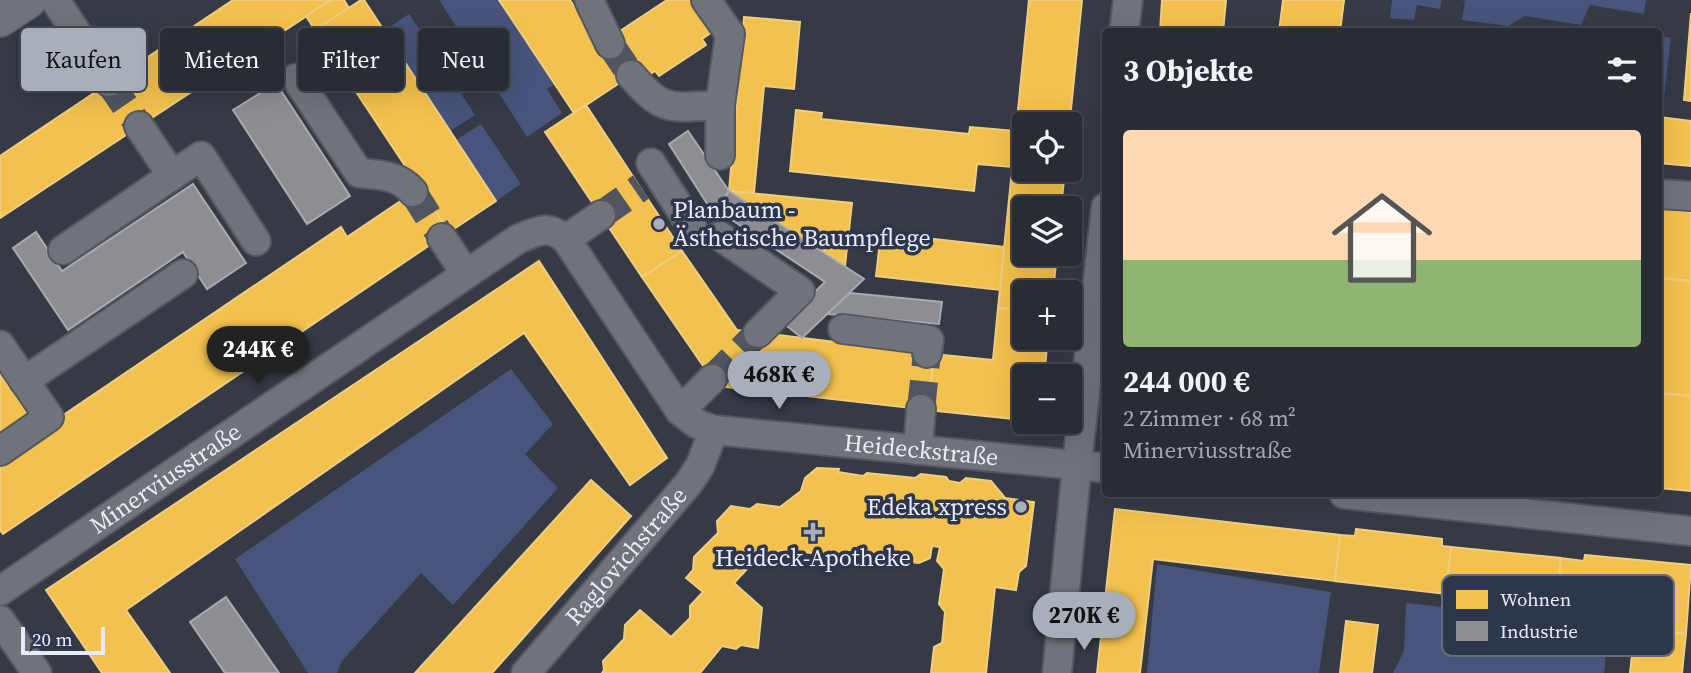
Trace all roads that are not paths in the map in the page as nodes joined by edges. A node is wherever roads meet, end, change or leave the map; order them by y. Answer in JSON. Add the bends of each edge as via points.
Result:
{"nodes":[{"id":1,"x":29,"y":0,"type":"edge"},
{"id":2,"x":55,"y":0,"type":"edge"},
{"id":3,"x":589,"y":0,"type":"edge"},
{"id":4,"x":706,"y":0,"type":"edge"},
{"id":5,"x":1128,"y":0,"type":"edge"},
{"id":6,"x":0,"y":19,"type":"edge"},
{"id":7,"x":73,"y":28,"type":"edge"},
{"id":8,"x":1125,"y":28,"type":"edge"},
{"id":9,"x":610,"y":44,"type":"tunnel mouth"},
{"id":10,"x":631,"y":75,"type":"tunnel mouth"},
{"id":11,"x":296,"y":78,"type":"dead end"},
{"id":12,"x":720,"y":105,"type":"junction"},
{"id":13,"x":139,"y":127,"type":"tunnel mouth"},
{"id":14,"x":720,"y":155,"type":"dead end"},
{"id":15,"x":171,"y":174,"type":"junction"},
{"id":16,"x":650,"y":175,"type":"dead end"},
{"id":17,"x":413,"y":192,"type":"tunnel mouth"},
{"id":18,"x":1662,"y":194,"type":"edge"},
{"id":19,"x":1691,"y":196,"type":"edge"},
{"id":20,"x":601,"y":215,"type":"tunnel mouth"},
{"id":21,"x":692,"y":227,"type":"dead end"},
{"id":22,"x":554,"y":234,"type":"junction"},
{"id":23,"x":720,"y":236,"type":"dead end"},
{"id":24,"x":442,"y":237,"type":"tunnel mouth"},
{"id":25,"x":256,"y":241,"type":"dead end"},
{"id":26,"x":1102,"y":242,"type":"edge"},
{"id":27,"x":63,"y":250,"type":"dead end"},
{"id":28,"x":183,"y":274,"type":"dead end"},
{"id":29,"x":467,"y":274,"type":"junction"},
{"id":30,"x":843,"y":329,"type":"dead end"},
{"id":31,"x":758,"y":333,"type":"tunnel mouth"},
{"id":32,"x":0,"y":345,"type":"edge"},
{"id":33,"x":928,"y":353,"type":"dead end"},
{"id":34,"x":712,"y":379,"type":"tunnel mouth"},
{"id":35,"x":24,"y":381,"type":"junction"},
{"id":36,"x":921,"y":409,"type":"tunnel mouth"},
{"id":37,"x":680,"y":411,"type":"junction"},
{"id":38,"x":714,"y":430,"type":"junction"},
{"id":39,"x":918,"y":450,"type":"junction"},
{"id":40,"x":0,"y":451,"type":"edge"},
{"id":41,"x":1077,"y":464,"type":"junction"},
{"id":42,"x":1102,"y":467,"type":"edge"},
{"id":43,"x":1372,"y":497,"type":"edge"},
{"id":44,"x":1691,"y":531,"type":"edge"},
{"id":45,"x":0,"y":591,"type":"edge"},
{"id":46,"x":0,"y":620,"type":"edge"},
{"id":47,"x":37,"y":673,"type":"edge"},
{"id":48,"x":526,"y":673,"type":"edge"},
{"id":49,"x":1057,"y":673,"type":"edge"}],
"edges":[{"from":1,"to":6,"type":"main road"},
{"from":2,"to":7,"type":"street"},
{"from":3,"to":9,"type":"street"},
{"from":4,"to":12,"type":"street","via":[[730,34]]},
{"from":5,"to":8,"type":"street"},
{"from":10,"to":12,"type":"street","via":[[666,107]]},
{"from":11,"to":17,"type":"street","via":[[359,173],[388,176]]},
{"from":12,"to":14,"type":"street"},
{"from":13,"to":15,"type":"street"},
{"from":15,"to":25,"type":"street","via":[[201,156]]},
{"from":15,"to":27,"type":"street"},
{"from":16,"to":21,"type":"street"},
{"from":18,"to":19,"type":"street"},
{"from":20,"to":22,"type":"street","name":"Minerviusstraße"},
{"from":22,"to":29,"type":"street","name":"Minerviusstraße","via":[[518,239]]},
{"from":22,"to":37,"type":"street","name":"Heideckstraße"},
{"from":23,"to":31,"type":"street","via":[[800,291]]},
{"from":24,"to":29,"type":"street"},
{"from":26,"to":41,"type":"street"},
{"from":28,"to":35,"type":"street"},
{"from":29,"to":45,"type":"street","name":"Minerviusstraße"},
{"from":30,"to":33,"type":"street","via":[[929,340]]},
{"from":32,"to":35,"type":"street"},
{"from":34,"to":37,"type":"street"},
{"from":35,"to":40,"type":"street","via":[[49,417]]},
{"from":36,"to":39,"type":"street"},
{"from":37,"to":38,"type":"street","name":"Heideckstraße"},
{"from":38,"to":39,"type":"street","name":"Heideckstraße"},
{"from":38,"to":48,"type":"street","name":"Raglovichstraße","via":[[688,484]]},
{"from":39,"to":41,"type":"street","name":"Heideckstraße"},
{"from":41,"to":42,"type":"street","name":"Heideckstraße"},
{"from":41,"to":49,"type":"street"},
{"from":43,"to":44,"type":"street"},
{"from":46,"to":47,"type":"street"}]}
